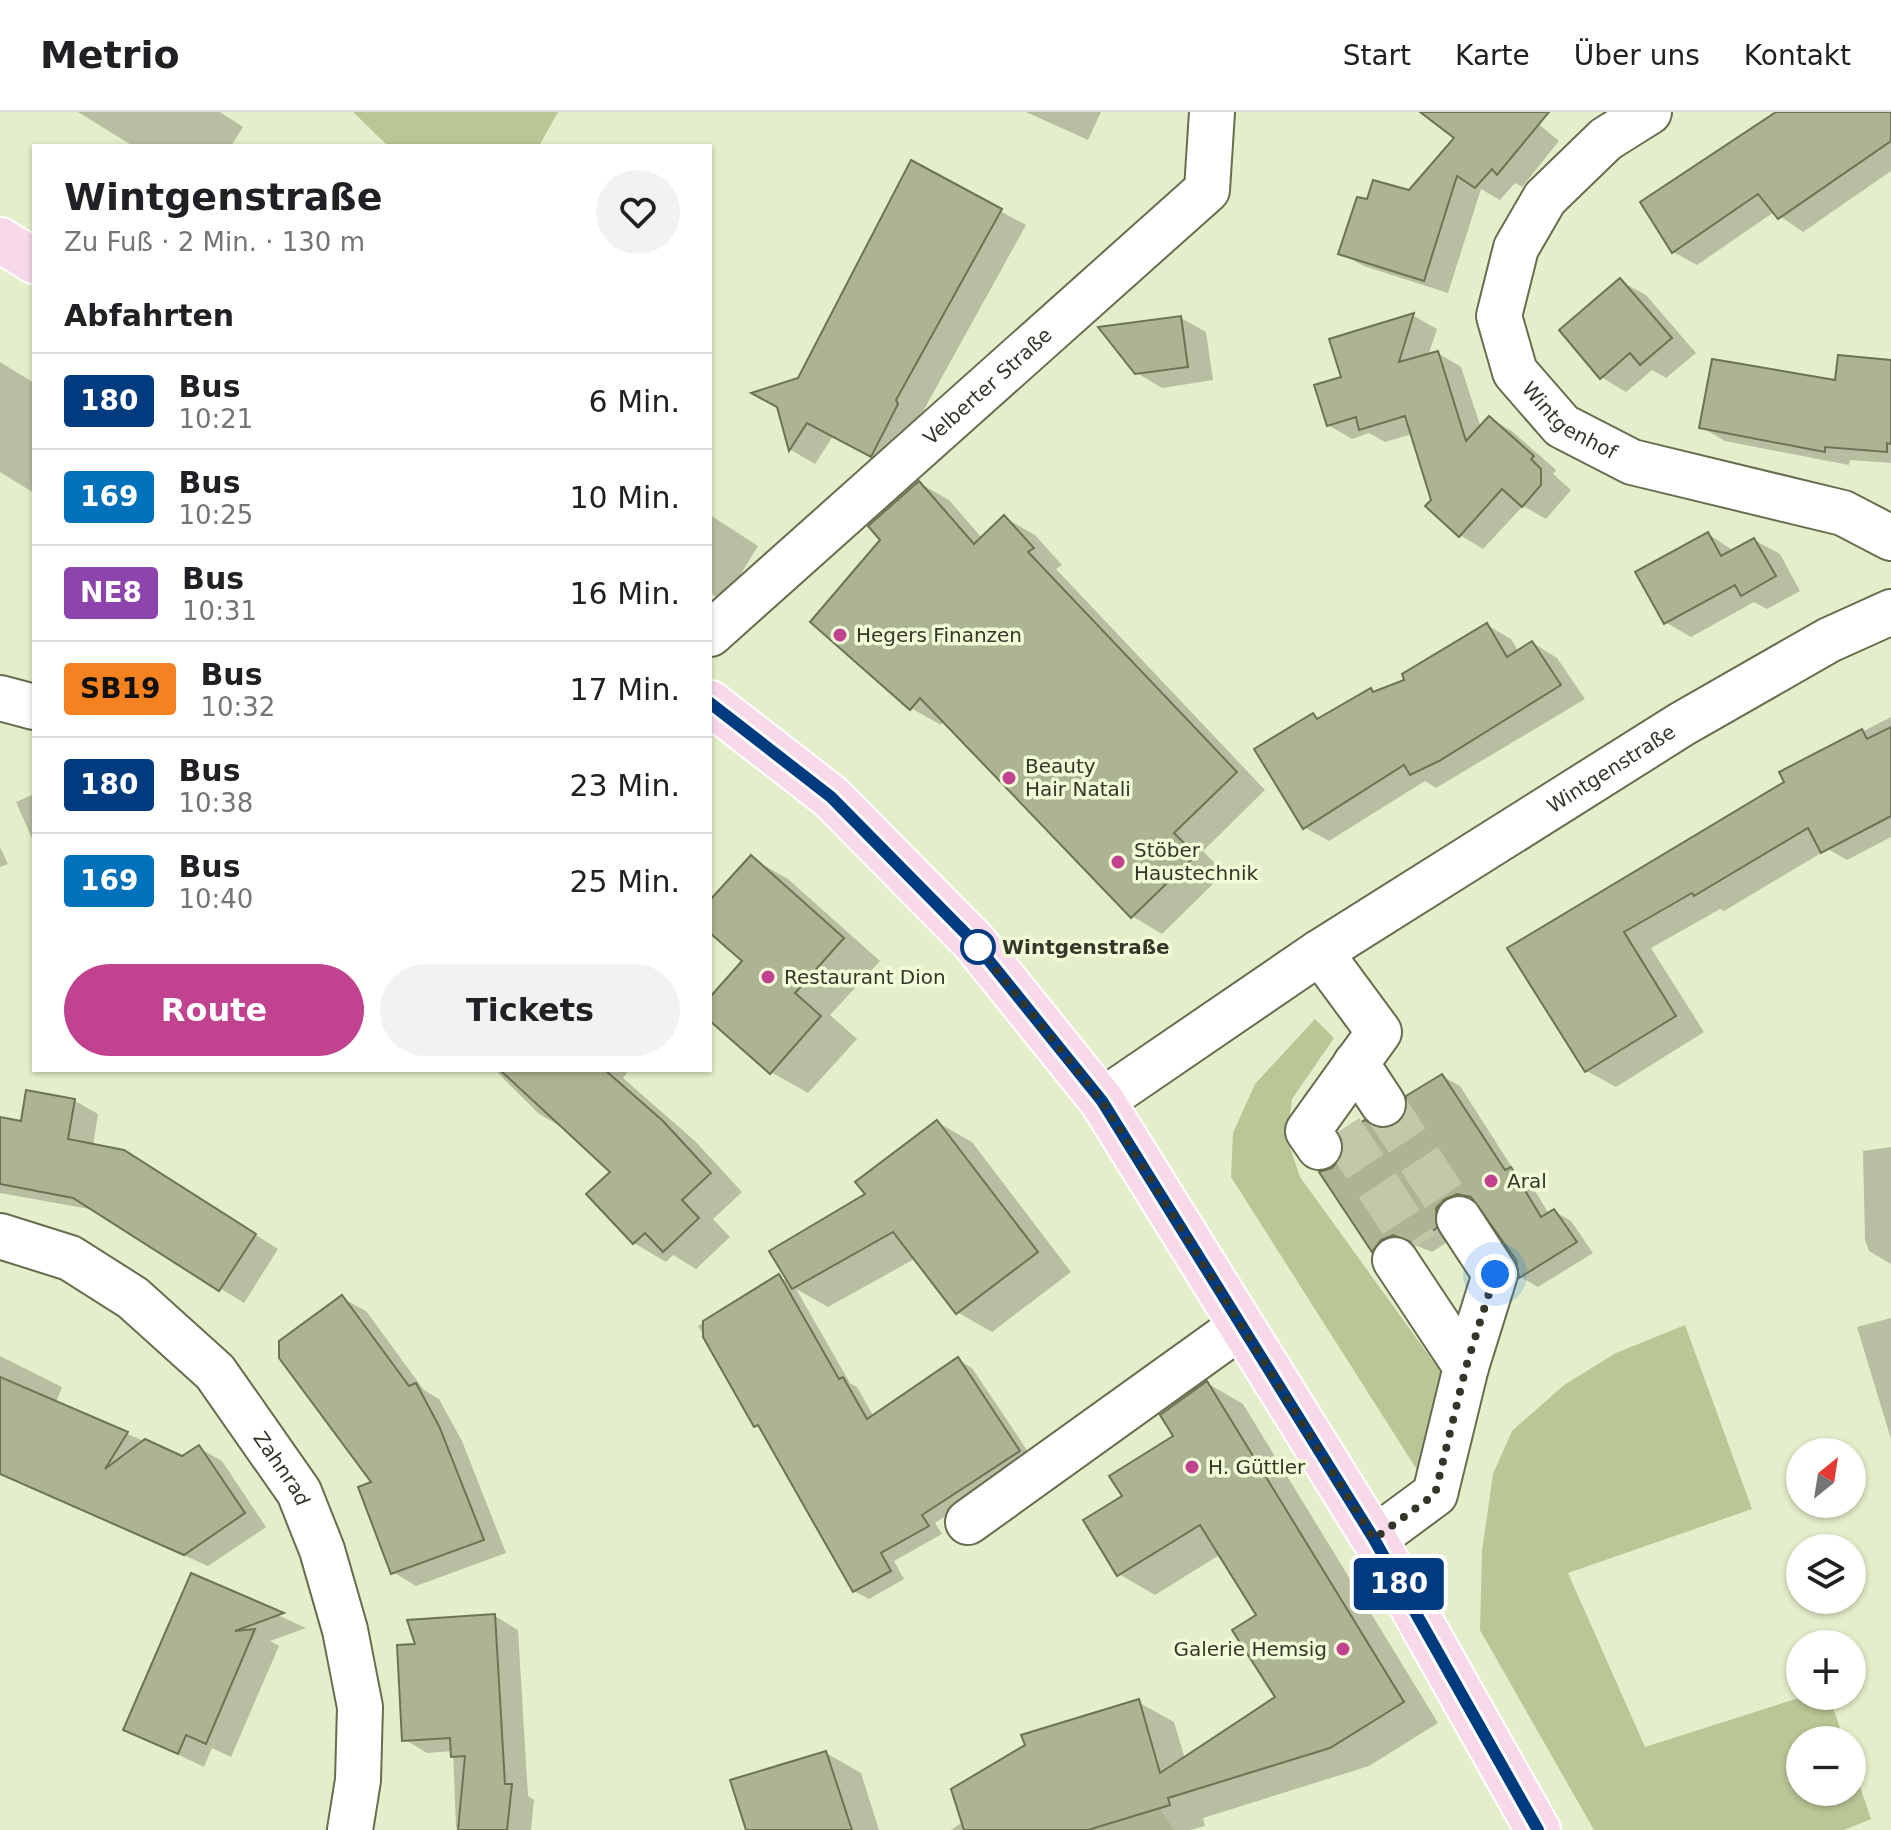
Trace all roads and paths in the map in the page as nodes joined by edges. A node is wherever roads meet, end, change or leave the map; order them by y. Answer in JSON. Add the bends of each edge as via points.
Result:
{"nodes":[{"id":1,"x":1212,"y":112,"type":"edge"},
{"id":2,"x":1649,"y":112,"type":"edge"},
{"id":3,"x":0,"y":240,"type":"edge"},
{"id":4,"x":32,"y":260,"type":"edge"},
{"id":5,"x":1891,"y":538,"type":"edge"},
{"id":6,"x":1891,"y":612,"type":"edge"},
{"id":7,"x":712,"y":632,"type":"edge"},
{"id":8,"x":0,"y":698,"type":"edge"},
{"id":9,"x":712,"y":705,"type":"edge"},
{"id":10,"x":32,"y":706,"type":"edge"},
{"id":11,"x":1320,"y":952,"type":"junction"},
{"id":12,"x":1102,"y":1101,"type":"junction"},
{"id":13,"x":1347,"y":1107,"type":"dead end"},
{"id":14,"x":0,"y":1236,"type":"edge"},
{"id":15,"x":1241,"y":1326,"type":"junction"},
{"id":16,"x":1476,"y":1336,"type":"junction"},
{"id":17,"x":968,"y":1522,"type":"dead end"},
{"id":18,"x":1374,"y":1539,"type":"junction"},
{"id":19,"x":350,"y":1830,"type":"edge"},
{"id":20,"x":1538,"y":1830,"type":"edge"}],
"edges":[{"from":1,"to":7,"type":"street","name":"Velberter Straße","via":[[1207,190]]},
{"from":2,"to":5,"type":"street","name":"Wintgenhof","via":[[1606,139],[1545,198],[1516,248],[1499,316],[1515,372],[1562,426],[1632,462],[1843,513]]},
{"from":3,"to":4,"type":"main road"},
{"from":6,"to":11,"type":"street","name":"Wintgenstraße","via":[[1829,640],[1682,724]]},
{"from":8,"to":10,"type":"street"},
{"from":9,"to":12,"type":"main road","via":[[831,797],[963,931]]},
{"from":11,"to":12,"type":"street","name":"Wintgenstraße"},
{"from":11,"to":13,"type":"street","via":[[1379,1032]]},
{"from":12,"to":15,"type":"main road"},
{"from":14,"to":19,"type":"street","name":"Zahnrad","via":[[70,1258],[133,1298],[215,1372],[299,1492],[345,1630],[360,1707]]},
{"from":15,"to":17,"type":"street"},
{"from":15,"to":18,"type":"main road"},
{"from":16,"to":16,"type":"street","via":[[1427,1239],[1495,1274]]},
{"from":16,"to":18,"type":"street","via":[[1435,1494]]},
{"from":18,"to":20,"type":"main road"}]}
